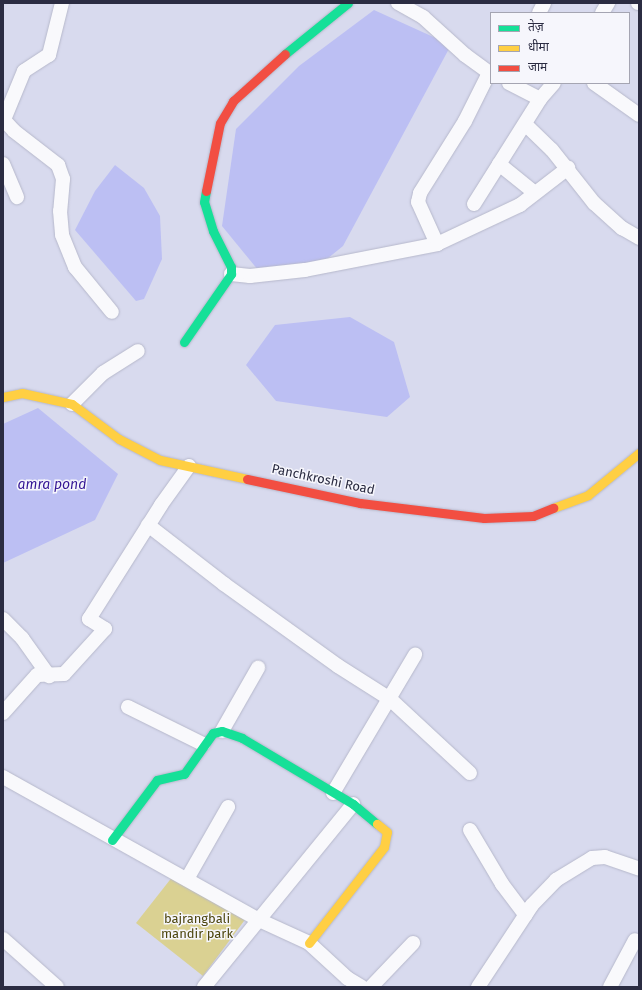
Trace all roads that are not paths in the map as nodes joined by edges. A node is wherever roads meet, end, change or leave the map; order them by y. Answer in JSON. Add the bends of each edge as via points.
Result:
{"nodes":[{"id":1,"x":62,"y":3,"type":"edge"},
{"id":2,"x":348,"y":3,"type":"edge"},
{"id":3,"x":398,"y":3,"type":"edge"},
{"id":4,"x":544,"y":3,"type":"edge"},
{"id":5,"x":608,"y":3,"type":"edge"},
{"id":6,"x":540,"y":12,"type":"edge"},
{"id":7,"x":603,"y":12,"type":"edge"},
{"id":8,"x":490,"y":74,"type":"edge"},
{"id":9,"x":511,"y":84,"type":"edge"},
{"id":10,"x":553,"y":84,"type":"edge"},
{"id":11,"x":595,"y":84,"type":"edge"},
{"id":12,"x":540,"y":99,"type":"junction"},
{"id":13,"x":639,"y":115,"type":"edge"},
{"id":14,"x":3,"y":120,"type":"edge"},
{"id":15,"x":525,"y":124,"type":"junction"},
{"id":16,"x":3,"y":164,"type":"edge"},
{"id":17,"x":499,"y":164,"type":"junction"},
{"id":18,"x":568,"y":168,"type":"junction"},
{"id":19,"x":536,"y":193,"type":"junction"},
{"id":20,"x":17,"y":197,"type":"dead end"},
{"id":21,"x":474,"y":204,"type":"dead end"},
{"id":22,"x":639,"y":238,"type":"edge"},
{"id":23,"x":437,"y":244,"type":"junction"},
{"id":24,"x":231,"y":274,"type":"junction"},
{"id":25,"x":112,"y":312,"type":"dead end"},
{"id":26,"x":184,"y":342,"type":"dead end"},
{"id":27,"x":138,"y":351,"type":"dead end"},
{"id":28,"x":3,"y":398,"type":"edge"},
{"id":29,"x":72,"y":404,"type":"junction"},
{"id":30,"x":639,"y":453,"type":"edge"},
{"id":31,"x":188,"y":466,"type":"junction"},
{"id":32,"x":148,"y":525,"type":"junction"},
{"id":33,"x":3,"y":618,"type":"edge"},
{"id":34,"x":415,"y":655,"type":"dead end"},
{"id":35,"x":258,"y":668,"type":"dead end"},
{"id":36,"x":49,"y":676,"type":"junction"},
{"id":37,"x":390,"y":699,"type":"junction"},
{"id":38,"x":128,"y":707,"type":"dead end"},
{"id":39,"x":3,"y":713,"type":"edge"},
{"id":40,"x":222,"y":731,"type":"junction"},
{"id":41,"x":203,"y":744,"type":"junction"},
{"id":42,"x":470,"y":773,"type":"dead end"},
{"id":43,"x":3,"y":777,"type":"edge"},
{"id":44,"x":333,"y":793,"type":"junction"},
{"id":45,"x":353,"y":804,"type":"junction"},
{"id":46,"x":228,"y":807,"type":"dead end"},
{"id":47,"x":470,"y":830,"type":"dead end"},
{"id":48,"x":112,"y":840,"type":"junction"},
{"id":49,"x":639,"y":869,"type":"edge"},
{"id":50,"x":187,"y":879,"type":"junction"},
{"id":51,"x":525,"y":915,"type":"junction"},
{"id":52,"x":259,"y":920,"type":"junction"},
{"id":53,"x":3,"y":939,"type":"edge"},
{"id":54,"x":635,"y":940,"type":"dead end"},
{"id":55,"x":309,"y":943,"type":"junction"},
{"id":56,"x":413,"y":943,"type":"dead end"},
{"id":57,"x":57,"y":987,"type":"edge"},
{"id":58,"x":204,"y":987,"type":"edge"},
{"id":59,"x":362,"y":987,"type":"edge"},
{"id":60,"x":371,"y":987,"type":"edge"},
{"id":61,"x":478,"y":987,"type":"edge"},
{"id":62,"x":610,"y":987,"type":"edge"}],
"edges":[{"from":1,"to":14,"type":"street","via":[[49,55],[24,71]]},
{"from":2,"to":24,"type":"street","via":[[258,76],[233,101],[220,123],[204,202],[213,231],[231,267]]},
{"from":3,"to":8,"type":"street","via":[[423,17]]},
{"from":4,"to":6,"type":"street"},
{"from":5,"to":7,"type":"street"},
{"from":8,"to":23,"type":"street","via":[[465,122],[420,193],[418,202]]},
{"from":9,"to":12,"type":"street"},
{"from":10,"to":12,"type":"street"},
{"from":11,"to":13,"type":"street"},
{"from":12,"to":15,"type":"street"},
{"from":14,"to":25,"type":"street","via":[[58,165],[63,179],[60,211],[62,235],[75,266]]},
{"from":15,"to":17,"type":"street"},
{"from":15,"to":18,"type":"street"},
{"from":16,"to":20,"type":"street"},
{"from":17,"to":19,"type":"street"},
{"from":17,"to":21,"type":"street"},
{"from":18,"to":19,"type":"street"},
{"from":18,"to":22,"type":"street","via":[[594,203],[622,228]]},
{"from":19,"to":23,"type":"street","via":[[520,205]]},
{"from":23,"to":24,"type":"street","via":[[304,270],[250,276]]},
{"from":24,"to":26,"type":"street"},
{"from":27,"to":29,"type":"street","via":[[103,373]]},
{"from":28,"to":29,"type":"street","name":"Panchkroshi Road","via":[[22,393]]},
{"from":29,"to":31,"type":"street","name":"Panchkroshi Road","via":[[119,439],[153,457]]},
{"from":30,"to":31,"type":"street","name":"Panchkroshi Road","via":[[588,496],[533,516],[484,518],[360,503]]},
{"from":31,"to":32,"type":"street"},
{"from":32,"to":36,"type":"street","via":[[89,619],[105,629],[64,674]]},
{"from":32,"to":37,"type":"street","via":[[224,584],[338,666]]},
{"from":33,"to":36,"type":"street","via":[[22,638]]},
{"from":34,"to":37,"type":"street"},
{"from":35,"to":40,"type":"street"},
{"from":36,"to":39,"type":"street","via":[[37,675]]},
{"from":37,"to":42,"type":"street"},
{"from":37,"to":44,"type":"street"},
{"from":38,"to":41,"type":"street"},
{"from":40,"to":41,"type":"street","via":[[213,733]]},
{"from":40,"to":44,"type":"street","via":[[242,738]]},
{"from":41,"to":48,"type":"street","via":[[184,774],[157,780]]},
{"from":43,"to":48,"type":"street"},
{"from":44,"to":45,"type":"street"},
{"from":45,"to":52,"type":"street"},
{"from":45,"to":55,"type":"street","via":[[387,832],[384,847]]},
{"from":46,"to":50,"type":"street"},
{"from":47,"to":51,"type":"street","via":[[502,884]]},
{"from":48,"to":50,"type":"street"},
{"from":49,"to":51,"type":"street","via":[[605,857],[592,858],[556,880]]},
{"from":50,"to":52,"type":"street"},
{"from":51,"to":61,"type":"street"},
{"from":52,"to":55,"type":"street"},
{"from":52,"to":58,"type":"street"},
{"from":53,"to":57,"type":"street"},
{"from":54,"to":62,"type":"street"},
{"from":55,"to":59,"type":"street","via":[[347,978]]},
{"from":56,"to":60,"type":"street"}]}
